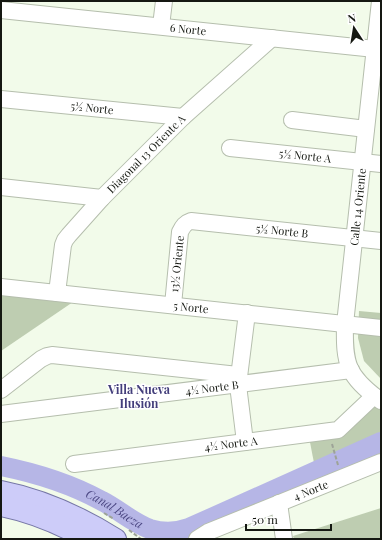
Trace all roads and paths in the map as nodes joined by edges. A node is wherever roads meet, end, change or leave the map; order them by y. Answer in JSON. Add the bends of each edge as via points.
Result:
{"nodes":[{"id":1,"x":164,"y":1,"type":"edge"},
{"id":2,"x":380,"y":1,"type":"edge"},
{"id":3,"x":1,"y":10,"type":"edge"},
{"id":4,"x":161,"y":26,"type":"junction"},
{"id":5,"x":272,"y":38,"type":"junction"},
{"id":6,"x":375,"y":49,"type":"junction"},
{"id":7,"x":376,"y":83,"type":"edge"},
{"id":8,"x":1,"y":99,"type":"edge"},
{"id":9,"x":183,"y":117,"type":"junction"},
{"id":10,"x":292,"y":120,"type":"dead end"},
{"id":11,"x":366,"y":129,"type":"junction"},
{"id":12,"x":230,"y":148,"type":"dead end"},
{"id":13,"x":363,"y":162,"type":"junction"},
{"id":14,"x":381,"y":164,"type":"edge"},
{"id":15,"x":1,"y":187,"type":"edge"},
{"id":16,"x":102,"y":198,"type":"junction"},
{"id":17,"x":184,"y":224,"type":"joint"},
{"id":18,"x":354,"y":239,"type":"junction"},
{"id":19,"x":381,"y":241,"type":"edge"},
{"id":20,"x":1,"y":287,"type":"edge"},
{"id":21,"x":57,"y":293,"type":"junction"},
{"id":22,"x":173,"y":305,"type":"junction"},
{"id":23,"x":247,"y":313,"type":"junction"},
{"id":24,"x":345,"y":324,"type":"junction"},
{"id":25,"x":381,"y":328,"type":"edge"},
{"id":26,"x":351,"y":370,"type":"junction"},
{"id":27,"x":238,"y":380,"type":"junction"},
{"id":28,"x":1,"y":390,"type":"edge"},
{"id":29,"x":378,"y":398,"type":"edge"},
{"id":30,"x":1,"y":414,"type":"edge"},
{"id":31,"x":245,"y":442,"type":"junction"},
{"id":32,"x":381,"y":462,"type":"edge"},
{"id":33,"x":74,"y":464,"type":"dead end"},
{"id":34,"x":1,"y":491,"type":"edge"},
{"id":35,"x":278,"y":503,"type":"junction"},
{"id":36,"x":1,"y":506,"type":"edge"},
{"id":37,"x":87,"y":539,"type":"edge"},
{"id":38,"x":116,"y":539,"type":"edge"},
{"id":39,"x":197,"y":539,"type":"edge"},
{"id":40,"x":284,"y":539,"type":"edge"}],
"edges":[{"from":1,"to":4,"type":"street"},
{"from":2,"to":6,"type":"street","name":"Calle 14 Oriente"},
{"from":3,"to":4,"type":"street","name":"6 Norte"},
{"from":4,"to":5,"type":"street","name":"6 Norte"},
{"from":5,"to":6,"type":"street","name":"6 Norte"},
{"from":5,"to":9,"type":"street","name":"Diagonal 13 Oriente A"},
{"from":6,"to":7,"type":"street","name":"Calle 14 Oriente"},
{"from":7,"to":11,"type":"street","name":"Calle 14 Oriente"},
{"from":8,"to":9,"type":"street","name":"5½ Norte"},
{"from":9,"to":16,"type":"street","name":"Diagonal 13 Oriente A"},
{"from":10,"to":11,"type":"street"},
{"from":11,"to":13,"type":"street","name":"Calle 14 Oriente"},
{"from":12,"to":13,"type":"street","name":"5½ Norte A"},
{"from":13,"to":14,"type":"street","name":"5½ Norte A"},
{"from":13,"to":18,"type":"street","name":"Calle 14 Oriente"},
{"from":15,"to":16,"type":"street"},
{"from":16,"to":21,"type":"street","name":"Diagonal 13 Oriente A","via":[[65,240]]},
{"from":17,"to":18,"type":"street","name":"5½ Norte B","via":[[192,221]]},
{"from":17,"to":22,"type":"street","name":"13½ Oriente","via":[[180,232]]},
{"from":18,"to":19,"type":"street","name":"5½ Norte B"},
{"from":18,"to":24,"type":"street","name":"Calle 14 Oriente"},
{"from":20,"to":21,"type":"street","name":"5 Norte"},
{"from":21,"to":22,"type":"street","name":"5 Norte"},
{"from":22,"to":23,"type":"street","name":"5 Norte"},
{"from":23,"to":24,"type":"street","name":"5 Norte"},
{"from":23,"to":27,"type":"street"},
{"from":24,"to":25,"type":"street","name":"5 Norte"},
{"from":24,"to":26,"type":"street","name":"Calle 14 Oriente","via":[[346,358]]},
{"from":26,"to":27,"type":"street","name":"4½ Norte B"},
{"from":26,"to":29,"type":"street","name":"Calle 14 Oriente","via":[[359,382]]},
{"from":27,"to":28,"type":"street","via":[[52,355],[41,359]]},
{"from":27,"to":30,"type":"street","name":"4½ Norte B"},
{"from":27,"to":31,"type":"street"},
{"from":29,"to":31,"type":"street","name":"4½ Norte A","via":[[338,430]]},
{"from":31,"to":33,"type":"street","name":"4½ Norte A"},
{"from":32,"to":35,"type":"street","name":"4 Norte"},
{"from":34,"to":38,"type":"main road","via":[[62,510]]},
{"from":35,"to":39,"type":"street","name":"4 Norte"},
{"from":35,"to":40,"type":"street"},
{"from":36,"to":37,"type":"main road","via":[[57,524]]}]}
